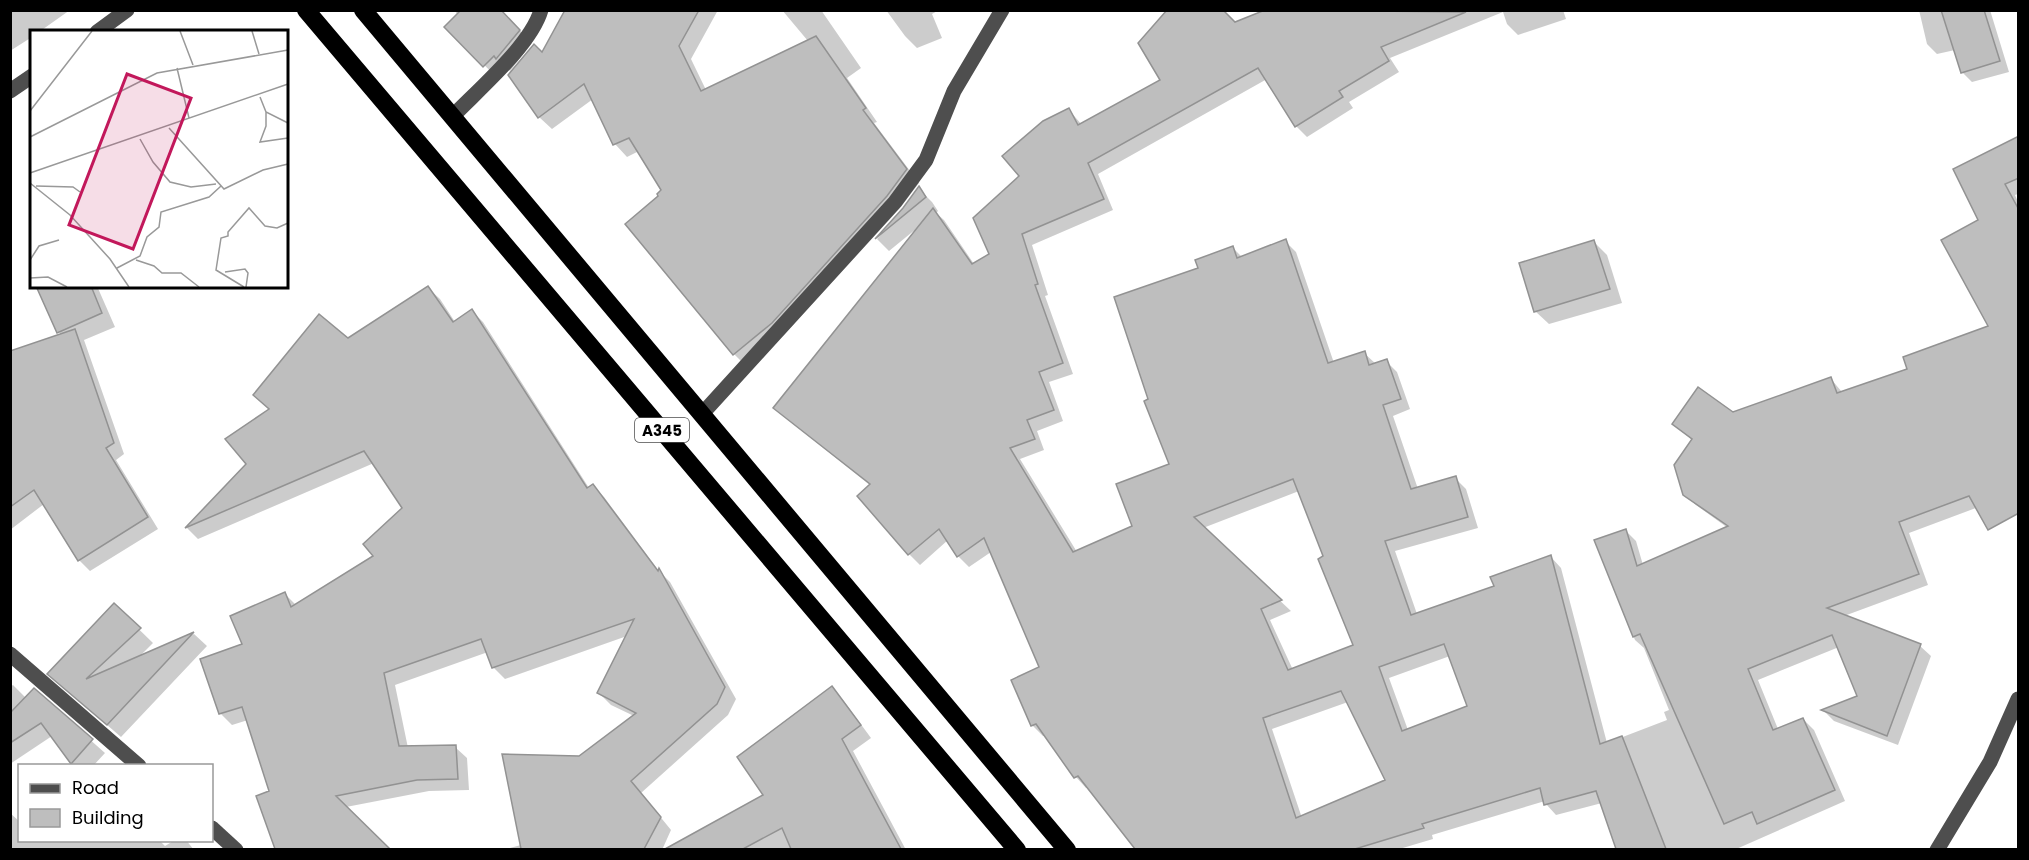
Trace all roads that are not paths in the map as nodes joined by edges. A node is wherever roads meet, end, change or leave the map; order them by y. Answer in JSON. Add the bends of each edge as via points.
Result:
{"nodes":[{"id":1,"x":127,"y":10,"type":"edge"},
{"id":2,"x":306,"y":10,"type":"edge"},
{"id":3,"x":363,"y":10,"type":"edge"},
{"id":4,"x":541,"y":10,"type":"edge"},
{"id":5,"x":1002,"y":10,"type":"edge"},
{"id":6,"x":100,"y":30,"type":"edge"},
{"id":7,"x":30,"y":77,"type":"edge"},
{"id":8,"x":10,"y":91,"type":"edge"},
{"id":9,"x":452,"y":117,"type":"junction"},
{"id":10,"x":702,"y":414,"type":"junction"},
{"id":11,"x":10,"y":654,"type":"edge"},
{"id":12,"x":2019,"y":699,"type":"edge"},
{"id":13,"x":138,"y":764,"type":"edge"},
{"id":14,"x":213,"y":829,"type":"edge"},
{"id":15,"x":236,"y":849,"type":"edge"},
{"id":16,"x":1017,"y":849,"type":"edge"},
{"id":17,"x":1067,"y":849,"type":"edge"},
{"id":18,"x":1937,"y":849,"type":"edge"}],
"edges":[{"from":1,"to":6,"type":"street"},
{"from":2,"to":16,"type":"highway","number":"A345"},
{"from":3,"to":9,"type":"highway","number":"A345"},
{"from":4,"to":9,"type":"street","via":[[522,44]]},
{"from":5,"to":10,"type":"street","via":[[954,91],[926,160],[895,202]]},
{"from":7,"to":8,"type":"street"},
{"from":9,"to":10,"type":"highway","number":"A345"},
{"from":10,"to":17,"type":"highway","number":"A345"},
{"from":11,"to":13,"type":"street"},
{"from":12,"to":18,"type":"street","via":[[1990,762]]},
{"from":14,"to":15,"type":"street"}]}
